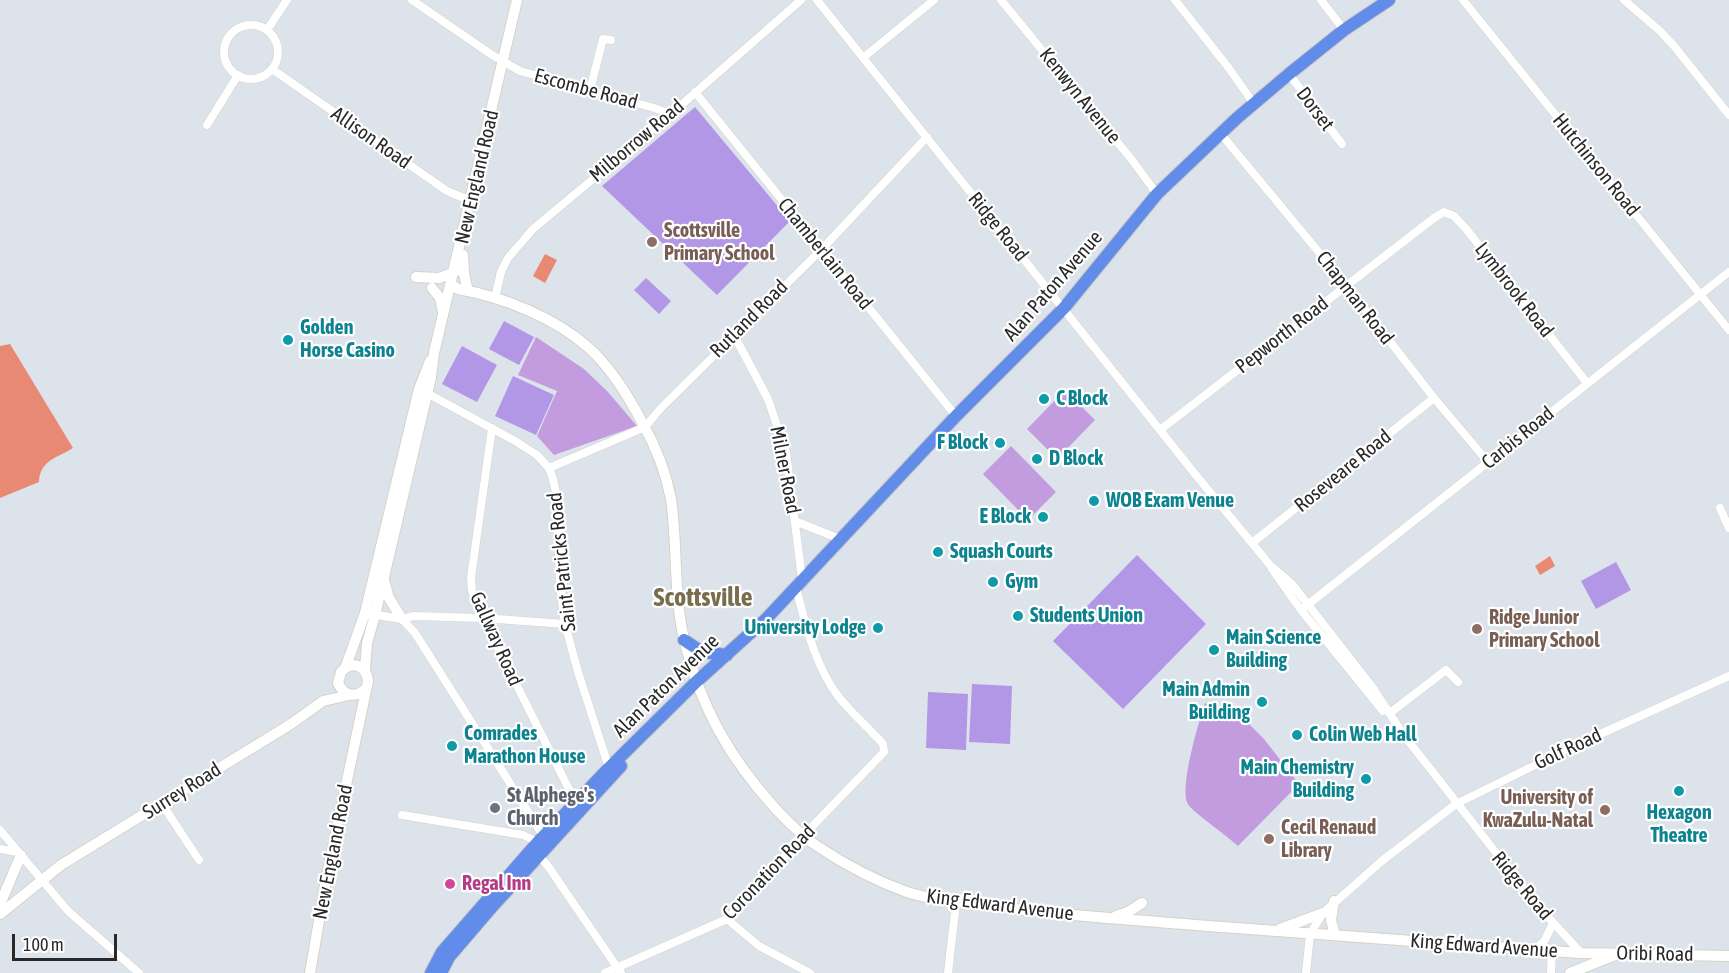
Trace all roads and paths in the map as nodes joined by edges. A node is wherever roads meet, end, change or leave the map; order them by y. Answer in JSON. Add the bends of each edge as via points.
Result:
{"nodes":[{"id":1,"x":287,"y":0,"type":"edge"},
{"id":2,"x":412,"y":0,"type":"edge"},
{"id":3,"x":517,"y":0,"type":"edge"},
{"id":4,"x":801,"y":0,"type":"edge"},
{"id":5,"x":817,"y":0,"type":"edge"},
{"id":6,"x":934,"y":0,"type":"edge"},
{"id":7,"x":1001,"y":0,"type":"edge"},
{"id":8,"x":1175,"y":0,"type":"edge"},
{"id":9,"x":1321,"y":0,"type":"edge"},
{"id":10,"x":1388,"y":0,"type":"edge"},
{"id":11,"x":1624,"y":0,"type":"edge"},
{"id":12,"x":1465,"y":1,"type":"edge"},
{"id":13,"x":267,"y":30,"type":"junction"},
{"id":14,"x":1344,"y":30,"type":"junction"},
{"id":15,"x":610,"y":40,"type":"dead end"},
{"id":16,"x":864,"y":57,"type":"junction"},
{"id":17,"x":503,"y":63,"type":"junction"},
{"id":18,"x":272,"y":69,"type":"junction"},
{"id":19,"x":1289,"y":74,"type":"junction"},
{"id":20,"x":238,"y":75,"type":"junction"},
{"id":21,"x":590,"y":90,"type":"junction"},
{"id":22,"x":695,"y":92,"type":"junction"},
{"id":23,"x":1254,"y":104,"type":"junction"},
{"id":24,"x":670,"y":114,"type":"junction"},
{"id":25,"x":1729,"y":116,"type":"edge"},
{"id":26,"x":207,"y":125,"type":"dead end"},
{"id":27,"x":1221,"y":134,"type":"junction"},
{"id":28,"x":927,"y":137,"type":"junction"},
{"id":29,"x":1342,"y":144,"type":"dead end"},
{"id":30,"x":1157,"y":194,"type":"junction"},
{"id":31,"x":471,"y":201,"type":"junction"},
{"id":32,"x":1434,"y":218,"type":"joint"},
{"id":33,"x":464,"y":233,"type":"junction"},
{"id":34,"x":821,"y":250,"type":"junction"},
{"id":35,"x":455,"y":272,"type":"junction"},
{"id":36,"x":1729,"y":272,"type":"edge"},
{"id":37,"x":416,"y":277,"type":"dead end"},
{"id":38,"x":1346,"y":285,"type":"junction"},
{"id":39,"x":432,"y":288,"type":"dead end"},
{"id":40,"x":460,"y":290,"type":"junction"},
{"id":41,"x":1701,"y":294,"type":"junction"},
{"id":42,"x":495,"y":298,"type":"junction"},
{"id":43,"x":1064,"y":308,"type":"junction"},
{"id":44,"x":445,"y":313,"type":"junction"},
{"id":45,"x":1729,"y":330,"type":"edge"},
{"id":46,"x":734,"y":335,"type":"junction"},
{"id":47,"x":1587,"y":383,"type":"junction"},
{"id":48,"x":423,"y":391,"type":"junction"},
{"id":49,"x":1434,"y":398,"type":"junction"},
{"id":50,"x":956,"y":416,"type":"junction"},
{"id":51,"x":645,"y":427,"type":"junction"},
{"id":52,"x":492,"y":428,"type":"junction"},
{"id":53,"x":1160,"y":430,"type":"junction"},
{"id":54,"x":1488,"y":462,"type":"junction"},
{"id":55,"x":549,"y":468,"type":"junction"},
{"id":56,"x":1720,"y":508,"type":"dead end"},
{"id":57,"x":795,"y":520,"type":"junction"},
{"id":58,"x":1729,"y":528,"type":"edge"},
{"id":59,"x":840,"y":539,"type":"junction"},
{"id":60,"x":1252,"y":543,"type":"junction"},
{"id":61,"x":383,"y":577,"type":"junction"},
{"id":62,"x":799,"y":583,"type":"junction"},
{"id":63,"x":1304,"y":607,"type":"junction"},
{"id":64,"x":370,"y":614,"type":"junction"},
{"id":65,"x":483,"y":618,"type":"junction"},
{"id":66,"x":766,"y":618,"type":"junction"},
{"id":67,"x":402,"y":619,"type":"junction"},
{"id":68,"x":565,"y":624,"type":"junction"},
{"id":69,"x":684,"y":640,"type":"junction"},
{"id":70,"x":727,"y":655,"type":"junction"},
{"id":71,"x":346,"y":666,"type":"junction"},
{"id":72,"x":365,"y":670,"type":"junction"},
{"id":73,"x":1729,"y":676,"type":"edge"},
{"id":74,"x":1458,"y":682,"type":"dead end"},
{"id":75,"x":338,"y":683,"type":"junction"},
{"id":76,"x":697,"y":685,"type":"junction"},
{"id":77,"x":366,"y":688,"type":"junction"},
{"id":78,"x":351,"y":695,"type":"junction"},
{"id":79,"x":323,"y":701,"type":"junction"},
{"id":80,"x":1390,"y":713,"type":"junction"},
{"id":81,"x":357,"y":730,"type":"junction"},
{"id":82,"x":1401,"y":731,"type":"junction"},
{"id":83,"x":881,"y":757,"type":"joint"},
{"id":84,"x":609,"y":768,"type":"junction"},
{"id":85,"x":576,"y":803,"type":"junction"},
{"id":86,"x":162,"y":804,"type":"junction"},
{"id":87,"x":1456,"y":804,"type":"junction"},
{"id":88,"x":402,"y":815,"type":"dead end"},
{"id":89,"x":0,"y":830,"type":"edge"},
{"id":90,"x":803,"y":836,"type":"junction"},
{"id":91,"x":541,"y":839,"type":"junction"},
{"id":92,"x":0,"y":849,"type":"edge"},
{"id":93,"x":20,"y":853,"type":"junction"},
{"id":94,"x":538,"y":855,"type":"junction"},
{"id":95,"x":199,"y":860,"type":"dead end"},
{"id":96,"x":41,"y":880,"type":"junction"},
{"id":97,"x":1334,"y":902,"type":"junction"},
{"id":98,"x":956,"y":903,"type":"junction"},
{"id":99,"x":1142,"y":903,"type":"dead end"},
{"id":100,"x":0,"y":904,"type":"edge"},
{"id":101,"x":1323,"y":913,"type":"junction"},
{"id":102,"x":0,"y":914,"type":"edge"},
{"id":103,"x":1107,"y":918,"type":"junction"},
{"id":104,"x":728,"y":919,"type":"junction"},
{"id":105,"x":1553,"y":923,"type":"junction"},
{"id":106,"x":1274,"y":931,"type":"junction"},
{"id":107,"x":1310,"y":934,"type":"junction"},
{"id":108,"x":1335,"y":935,"type":"junction"},
{"id":109,"x":1535,"y":950,"type":"junction"},
{"id":110,"x":1552,"y":951,"type":"junction"},
{"id":111,"x":1581,"y":953,"type":"junction"},
{"id":112,"x":1621,"y":953,"type":"junction"},
{"id":113,"x":1729,"y":956,"type":"edge"},
{"id":114,"x":619,"y":971,"type":"edge"},
{"id":115,"x":139,"y":973,"type":"edge"},
{"id":116,"x":310,"y":973,"type":"edge"},
{"id":117,"x":431,"y":973,"type":"edge"},
{"id":118,"x":441,"y":973,"type":"edge"},
{"id":119,"x":605,"y":973,"type":"edge"},
{"id":120,"x":810,"y":973,"type":"edge"},
{"id":121,"x":948,"y":973,"type":"edge"},
{"id":122,"x":1306,"y":973,"type":"edge"},
{"id":123,"x":1551,"y":973,"type":"edge"},
{"id":124,"x":1570,"y":973,"type":"edge"}],
"edges":[{"from":1,"to":13,"type":"street"},
{"from":2,"to":17,"type":"street","name":"Escombe Road"},
{"from":3,"to":17,"type":"street","name":"New England Road"},
{"from":4,"to":22,"type":"street","name":"Milborrow Road"},
{"from":5,"to":16,"type":"street","name":"Ridge Road"},
{"from":6,"to":16,"type":"street"},
{"from":7,"to":30,"type":"street","name":"Kenwyn Avenue"},
{"from":8,"to":23,"type":"street"},
{"from":9,"to":14,"type":"street"},
{"from":10,"to":14,"type":"main road","name":"Alan Paton Avenue"},
{"from":11,"to":25,"type":"street","via":[[1674,46]]},
{"from":12,"to":41,"type":"street","name":"Hutchinson Road"},
{"from":13,"to":18,"type":"street","via":[[278,49],[278,60]]},
{"from":13,"to":20,"type":"street","via":[[251,25],[229,38],[227,63]]},
{"from":14,"to":19,"type":"main road","name":"Alan Paton Avenue"},
{"from":15,"to":21,"type":"street","via":[[603,39]]},
{"from":16,"to":28,"type":"street","name":"Ridge Road"},
{"from":17,"to":21,"type":"street","name":"Escombe Road","via":[[520,72]]},
{"from":17,"to":31,"type":"street","name":"New England Road"},
{"from":18,"to":20,"type":"street","via":[[262,77]]},
{"from":18,"to":31,"type":"street","name":"Allison Road","via":[[447,190]]},
{"from":19,"to":23,"type":"main road","name":"Alan Paton Avenue"},
{"from":19,"to":29,"type":"street","name":"Dorset"},
{"from":20,"to":26,"type":"street"},
{"from":21,"to":24,"type":"street","name":"Escombe Road"},
{"from":22,"to":24,"type":"street","name":"Milborrow Road"},
{"from":22,"to":34,"type":"street","name":"Chamberlain Road"},
{"from":23,"to":27,"type":"main road","name":"Alan Paton Avenue"},
{"from":24,"to":42,"type":"street","name":"Milborrow Road","via":[[533,229],[508,258]]},
{"from":27,"to":30,"type":"main road","name":"Alan Paton Avenue"},
{"from":27,"to":38,"type":"street","name":"Chapman Road"},
{"from":28,"to":34,"type":"street","name":"Rutland Road"},
{"from":28,"to":43,"type":"street","name":"Ridge Road"},
{"from":30,"to":43,"type":"main road","name":"Alan Paton Avenue"},
{"from":31,"to":33,"type":"street","name":"New England Road"},
{"from":32,"to":38,"type":"street","name":"Pepworth Road"},
{"from":32,"to":47,"type":"street","name":"Lymbrook Road","via":[[1444,212],[1454,216]]},
{"from":33,"to":35,"type":"street","name":"New England Road"},
{"from":33,"to":40,"type":"street"},
{"from":34,"to":46,"type":"street","name":"Rutland Road"},
{"from":34,"to":50,"type":"street","name":"Chamberlain Road"},
{"from":35,"to":37,"type":"street","via":[[439,278]]},
{"from":35,"to":40,"type":"street","name":"New England Road"},
{"from":36,"to":41,"type":"street","name":"Carbis Road"},
{"from":38,"to":49,"type":"street","name":"Chapman Road"},
{"from":38,"to":53,"type":"street","name":"Pepworth Road"},
{"from":39,"to":44,"type":"street"},
{"from":40,"to":42,"type":"street","name":"King Edward Avenue"},
{"from":40,"to":44,"type":"street","name":"New England Road"},
{"from":40,"to":44,"type":"street"},
{"from":41,"to":45,"type":"street","name":"Hutchinson Road"},
{"from":41,"to":47,"type":"street","name":"Carbis Road"},
{"from":42,"to":51,"type":"street","name":"King Edward Avenue","via":[[554,325],[590,349],[618,381]]},
{"from":43,"to":50,"type":"main road","name":"Alan Paton Avenue"},
{"from":43,"to":53,"type":"street","name":"Ridge Road"},
{"from":44,"to":48,"type":"street","name":"New England Road"},
{"from":46,"to":51,"type":"street","name":"Rutland Road"},
{"from":46,"to":57,"type":"street","name":"Milner Road","via":[[757,374],[779,426]]},
{"from":47,"to":54,"type":"street","name":"Carbis Road"},
{"from":48,"to":52,"type":"street","name":"Saint Patricks Road"},
{"from":48,"to":61,"type":"street","name":"New England Road"},
{"from":48,"to":64,"type":"street","name":"New England Road"},
{"from":49,"to":54,"type":"street","name":"Chapman Road"},
{"from":49,"to":60,"type":"street","name":"Roseveare Road"},
{"from":50,"to":59,"type":"main road","name":"Alan Paton Avenue"},
{"from":51,"to":55,"type":"street","name":"Rutland Road"},
{"from":51,"to":69,"type":"street","name":"King Edward Avenue","via":[[669,490]]},
{"from":52,"to":55,"type":"street","name":"Saint Patricks Road","via":[[537,455]]},
{"from":52,"to":65,"type":"street","name":"Gallway Road","via":[[471,578]]},
{"from":53,"to":60,"type":"street","name":"Ridge Road"},
{"from":54,"to":63,"type":"street","name":"Carbis Road"},
{"from":55,"to":68,"type":"street","name":"Saint Patricks Road","via":[[556,497]]},
{"from":56,"to":58,"type":"street"},
{"from":57,"to":59,"type":"street"},
{"from":57,"to":62,"type":"street","name":"Milner Road"},
{"from":59,"to":62,"type":"main road","name":"Alan Paton Avenue"},
{"from":60,"to":63,"type":"street","name":"Ridge Road","via":[[1292,585]]},
{"from":61,"to":64,"type":"street","name":"New England Road"},
{"from":61,"to":67,"type":"street","via":[[389,598]]},
{"from":62,"to":66,"type":"main road","name":"Alan Paton Avenue"},
{"from":62,"to":83,"type":"street","name":"Milner Road","via":[[804,621],[827,680],[883,744]]},
{"from":63,"to":80,"type":"street","name":"Ridge Road"},
{"from":63,"to":82,"type":"street","name":"Ridge Road"},
{"from":64,"to":67,"type":"street"},
{"from":64,"to":71,"type":"street","name":"New England Road"},
{"from":64,"to":72,"type":"street","name":"New England Road"},
{"from":65,"to":67,"type":"street"},
{"from":65,"to":68,"type":"street"},
{"from":65,"to":85,"type":"street","name":"Gallway Road"},
{"from":66,"to":70,"type":"main road","name":"Alan Paton Avenue"},
{"from":66,"to":76,"type":"main road","name":"Alan Paton Avenue","via":[[748,643]]},
{"from":67,"to":91,"type":"street","via":[[415,633]]},
{"from":68,"to":84,"type":"street","name":"Saint Patricks Road"},
{"from":69,"to":70,"type":"main road","via":[[702,652]]},
{"from":69,"to":76,"type":"street","name":"King Edward Avenue"},
{"from":70,"to":76,"type":"main road","name":"Alan Paton Avenue"},
{"from":71,"to":72,"type":"street"},
{"from":71,"to":75,"type":"street"},
{"from":72,"to":77,"type":"street"},
{"from":73,"to":87,"type":"street","name":"Golf Road"},
{"from":74,"to":80,"type":"street","via":[[1446,670]]},
{"from":75,"to":78,"type":"street"},
{"from":75,"to":79,"type":"street","name":"Surrey Road"},
{"from":76,"to":84,"type":"main road","name":"Alan Paton Avenue"},
{"from":76,"to":90,"type":"street","name":"King Edward Avenue","via":[[730,752]]},
{"from":76,"to":94,"type":"main road","name":"Alan Paton Avenue"},
{"from":77,"to":78,"type":"street"},
{"from":77,"to":81,"type":"street","name":"New England Road"},
{"from":78,"to":79,"type":"street","name":"Surrey Road"},
{"from":78,"to":81,"type":"street","name":"New England Road","via":[[357,708]]},
{"from":79,"to":86,"type":"street","name":"Surrey Road"},
{"from":80,"to":82,"type":"street","name":"Ridge Road"},
{"from":81,"to":116,"type":"street","name":"New England Road"},
{"from":82,"to":87,"type":"street","name":"Ridge Road"},
{"from":83,"to":90,"type":"street","name":"Coronation Road"},
{"from":84,"to":85,"type":"main road","name":"Alan Paton Avenue"},
{"from":85,"to":91,"type":"main road","name":"Alan Paton Avenue"},
{"from":86,"to":95,"type":"street"},
{"from":86,"to":96,"type":"street","name":"Surrey Road"},
{"from":87,"to":97,"type":"street","name":"Golf Road"},
{"from":87,"to":105,"type":"street","name":"Ridge Road"},
{"from":88,"to":91,"type":"street"},
{"from":89,"to":93,"type":"street"},
{"from":90,"to":98,"type":"street","name":"King Edward Avenue","via":[[889,884]]},
{"from":90,"to":104,"type":"street","name":"Coronation Road"},
{"from":91,"to":117,"type":"main road","name":"Alan Paton Avenue","via":[[442,952]]},
{"from":92,"to":93,"type":"street"},
{"from":93,"to":96,"type":"street"},
{"from":93,"to":100,"type":"street"},
{"from":94,"to":114,"type":"street"},
{"from":94,"to":118,"type":"main road","name":"Alan Paton Avenue","via":[[449,957]]},
{"from":96,"to":102,"type":"street","name":"Surrey Road"},
{"from":96,"to":115,"type":"street","via":[[68,910]]},
{"from":97,"to":101,"type":"street","name":"Golf Road"},
{"from":97,"to":108,"type":"street","via":[[1331,920]]},
{"from":98,"to":103,"type":"street","name":"King Edward Avenue"},
{"from":98,"to":121,"type":"street"},
{"from":99,"to":103,"type":"street"},
{"from":101,"to":106,"type":"street"},
{"from":101,"to":107,"type":"street","name":"Golf Road"},
{"from":103,"to":106,"type":"street","name":"King Edward Avenue"},
{"from":104,"to":114,"type":"street","name":"Coronation Road"},
{"from":104,"to":120,"type":"street","via":[[759,946]]},
{"from":105,"to":109,"type":"street"},
{"from":105,"to":111,"type":"street","name":"Ridge Road"},
{"from":106,"to":107,"type":"street","name":"King Edward Avenue"},
{"from":107,"to":108,"type":"street","name":"King Edward Avenue"},
{"from":107,"to":122,"type":"street"},
{"from":108,"to":109,"type":"street","name":"King Edward Avenue"},
{"from":109,"to":110,"type":"street","name":"King Edward Avenue"},
{"from":110,"to":111,"type":"street","name":"King Edward Avenue"},
{"from":110,"to":123,"type":"street"},
{"from":111,"to":112,"type":"street","name":"Oribi Road"},
{"from":112,"to":113,"type":"street","name":"Oribi Road"},
{"from":112,"to":124,"type":"street"},
{"from":114,"to":119,"type":"street","name":"Coronation Road"}]}
